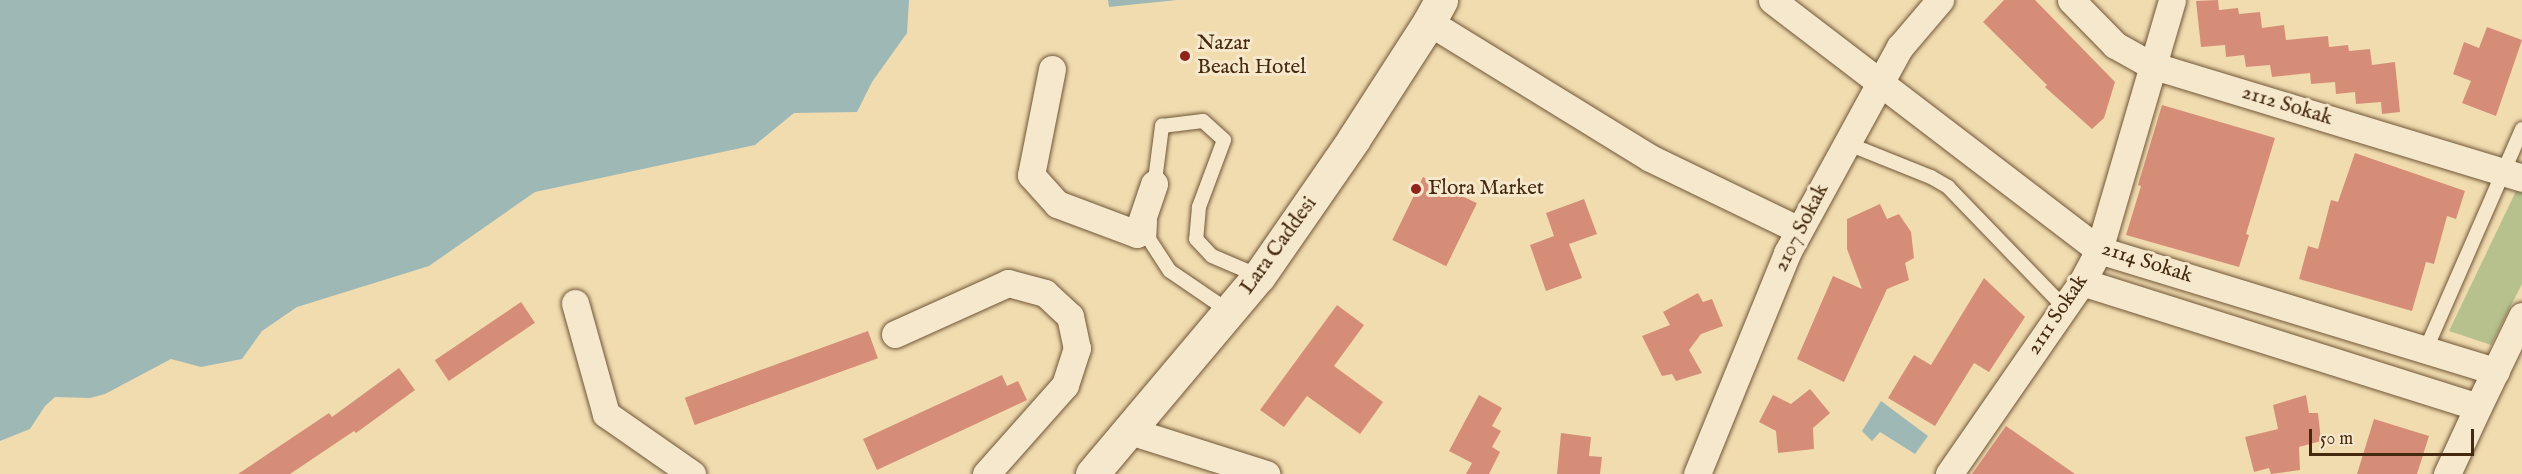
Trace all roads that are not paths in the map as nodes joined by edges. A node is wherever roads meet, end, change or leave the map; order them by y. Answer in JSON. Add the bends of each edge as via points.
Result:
{"nodes":[{"id":1,"x":1772,"y":0,"type":"edge"},
{"id":2,"x":1940,"y":0,"type":"edge"},
{"id":3,"x":2071,"y":0,"type":"edge"},
{"id":4,"x":2172,"y":0,"type":"edge"},
{"id":5,"x":1435,"y":11,"type":"edge"},
{"id":6,"x":2151,"y":65,"type":"junction"},
{"id":7,"x":1052,"y":69,"type":"dead end"},
{"id":8,"x":1880,"y":81,"type":"junction"},
{"id":9,"x":2522,"y":129,"type":"edge"},
{"id":10,"x":1846,"y":142,"type":"junction"},
{"id":11,"x":2512,"y":174,"type":"edge"},
{"id":12,"x":1154,"y":184,"type":"junction"},
{"id":13,"x":1799,"y":230,"type":"junction"},
{"id":14,"x":2099,"y":250,"type":"junction"},
{"id":15,"x":1259,"y":276,"type":"junction"},
{"id":16,"x":2082,"y":282,"type":"junction"},
{"id":17,"x":575,"y":303,"type":"dead end"},
{"id":18,"x":2064,"y":306,"type":"junction"},
{"id":19,"x":1230,"y":312,"type":"junction"},
{"id":20,"x":2522,"y":316,"type":"edge"},
{"id":21,"x":895,"y":334,"type":"dead end"},
{"id":22,"x":2426,"y":349,"type":"junction"},
{"id":23,"x":2496,"y":371,"type":"junction"},
{"id":24,"x":2478,"y":407,"type":"junction"},
{"id":25,"x":1130,"y":431,"type":"junction"},
{"id":26,"x":692,"y":474,"type":"edge"},
{"id":27,"x":986,"y":474,"type":"edge"},
{"id":28,"x":1092,"y":474,"type":"edge"},
{"id":29,"x":1266,"y":474,"type":"edge"},
{"id":30,"x":1697,"y":474,"type":"edge"},
{"id":31,"x":1949,"y":474,"type":"edge"},
{"id":32,"x":2447,"y":474,"type":"edge"}],
"edges":[{"from":1,"to":8,"type":"street","name":"2114 Sokak"},
{"from":2,"to":8,"type":"street","name":"2107 Sokak","via":[[1900,47]]},
{"from":3,"to":6,"type":"street","name":"2112 Sokak","via":[[2115,45]]},
{"from":4,"to":6,"type":"street","name":"2111 Sokak"},
{"from":5,"to":13,"type":"street","via":[[1650,158]]},
{"from":5,"to":15,"type":"street","name":"Lara Caddesi","via":[[1353,140]]},
{"from":6,"to":11,"type":"street","name":"2112 Sokak"},
{"from":6,"to":14,"type":"street","name":"2111 Sokak"},
{"from":7,"to":12,"type":"street","via":[[1031,175],[1056,204],[1137,234]]},
{"from":8,"to":10,"type":"street","name":"2107 Sokak"},
{"from":8,"to":14,"type":"street","name":"2114 Sokak"},
{"from":9,"to":11,"type":"lane"},
{"from":10,"to":13,"type":"street","name":"2107 Sokak"},
{"from":10,"to":18,"type":"lane","via":[[1947,187]]},
{"from":11,"to":22,"type":"lane"},
{"from":12,"to":15,"type":"lane","via":[[1162,126],[1203,121],[1224,140],[1199,207],[1196,239],[1212,256]]},
{"from":12,"to":19,"type":"lane","via":[[1149,239],[1170,271]]},
{"from":13,"to":30,"type":"street","name":"2107 Sokak"},
{"from":14,"to":16,"type":"street","name":"2111 Sokak"},
{"from":14,"to":22,"type":"street","name":"2114 Sokak"},
{"from":15,"to":19,"type":"street","name":"Lara Caddesi"},
{"from":16,"to":18,"type":"street","name":"2111 Sokak"},
{"from":16,"to":24,"type":"street"},
{"from":17,"to":26,"type":"street","via":[[606,414]]},
{"from":18,"to":31,"type":"street","name":"2111 Sokak"},
{"from":19,"to":25,"type":"street","name":"Lara Caddesi"},
{"from":20,"to":23,"type":"street"},
{"from":21,"to":27,"type":"street","via":[[1008,283],[1045,292],[1070,316],[1077,348],[1065,386]]},
{"from":22,"to":23,"type":"street","name":"2114 Sokak"},
{"from":23,"to":24,"type":"street"},
{"from":24,"to":32,"type":"street"},
{"from":25,"to":28,"type":"street","name":"Lara Caddesi"},
{"from":25,"to":29,"type":"street"}]}
